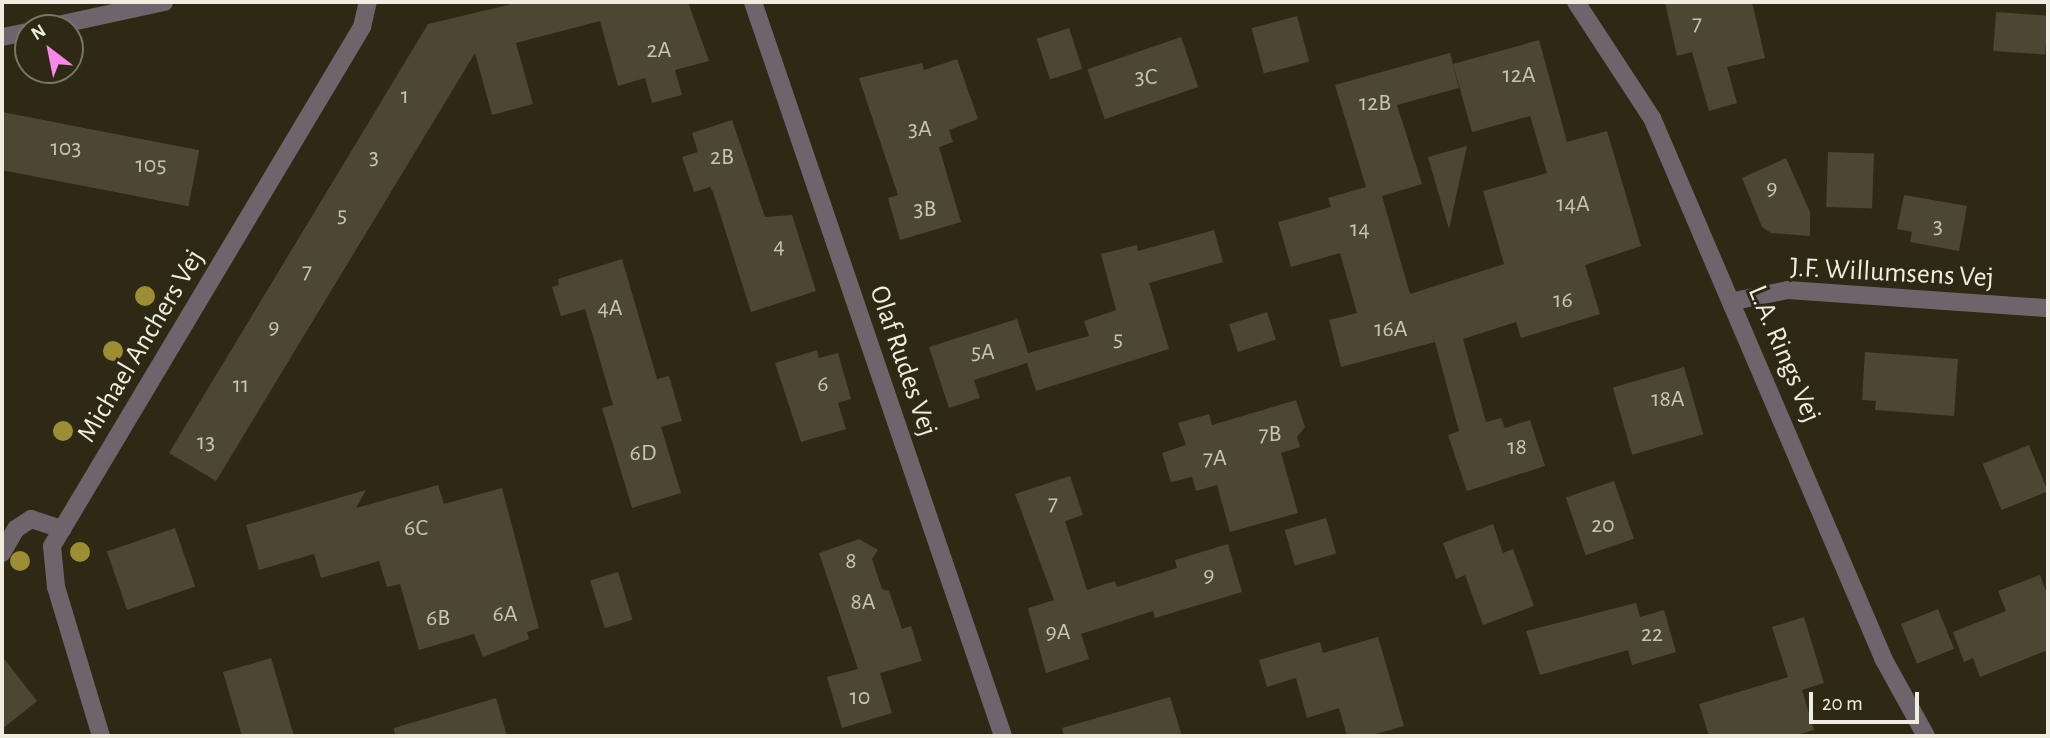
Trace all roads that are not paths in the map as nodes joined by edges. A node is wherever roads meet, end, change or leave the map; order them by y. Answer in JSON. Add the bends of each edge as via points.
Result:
{"nodes":[{"id":1,"x":164,"y":2,"type":"edge"},
{"id":2,"x":368,"y":2,"type":"edge"},
{"id":3,"x":753,"y":2,"type":"edge"},
{"id":4,"x":1576,"y":2,"type":"edge"},
{"id":5,"x":84,"y":19,"type":"edge"},
{"id":6,"x":1734,"y":300,"type":"junction"},
{"id":7,"x":2048,"y":309,"type":"edge"},
{"id":8,"x":62,"y":529,"type":"junction"},
{"id":9,"x":2,"y":553,"type":"edge"},
{"id":10,"x":101,"y":736,"type":"edge"},
{"id":11,"x":1003,"y":736,"type":"edge"},
{"id":12,"x":1926,"y":736,"type":"edge"}],
"edges":[{"from":1,"to":5,"type":"street"},
{"from":2,"to":8,"type":"street","name":"Michael Anchers Vej","via":[[362,27]]},
{"from":3,"to":11,"type":"street","name":"Olaf Rudes Vej"},
{"from":4,"to":6,"type":"street","name":"L.A. Rings Vej","via":[[1652,118]]},
{"from":6,"to":7,"type":"street","name":"J.F. Willumsens Vej","via":[[1788,290]]},
{"from":6,"to":12,"type":"street","name":"L.A. Rings Vej","via":[[1884,660]]},
{"from":8,"to":9,"type":"street","via":[[31,519],[16,529]]},
{"from":8,"to":10,"type":"street","name":"Michael Anchers Vej","via":[[52,546],[56,587]]}]}
